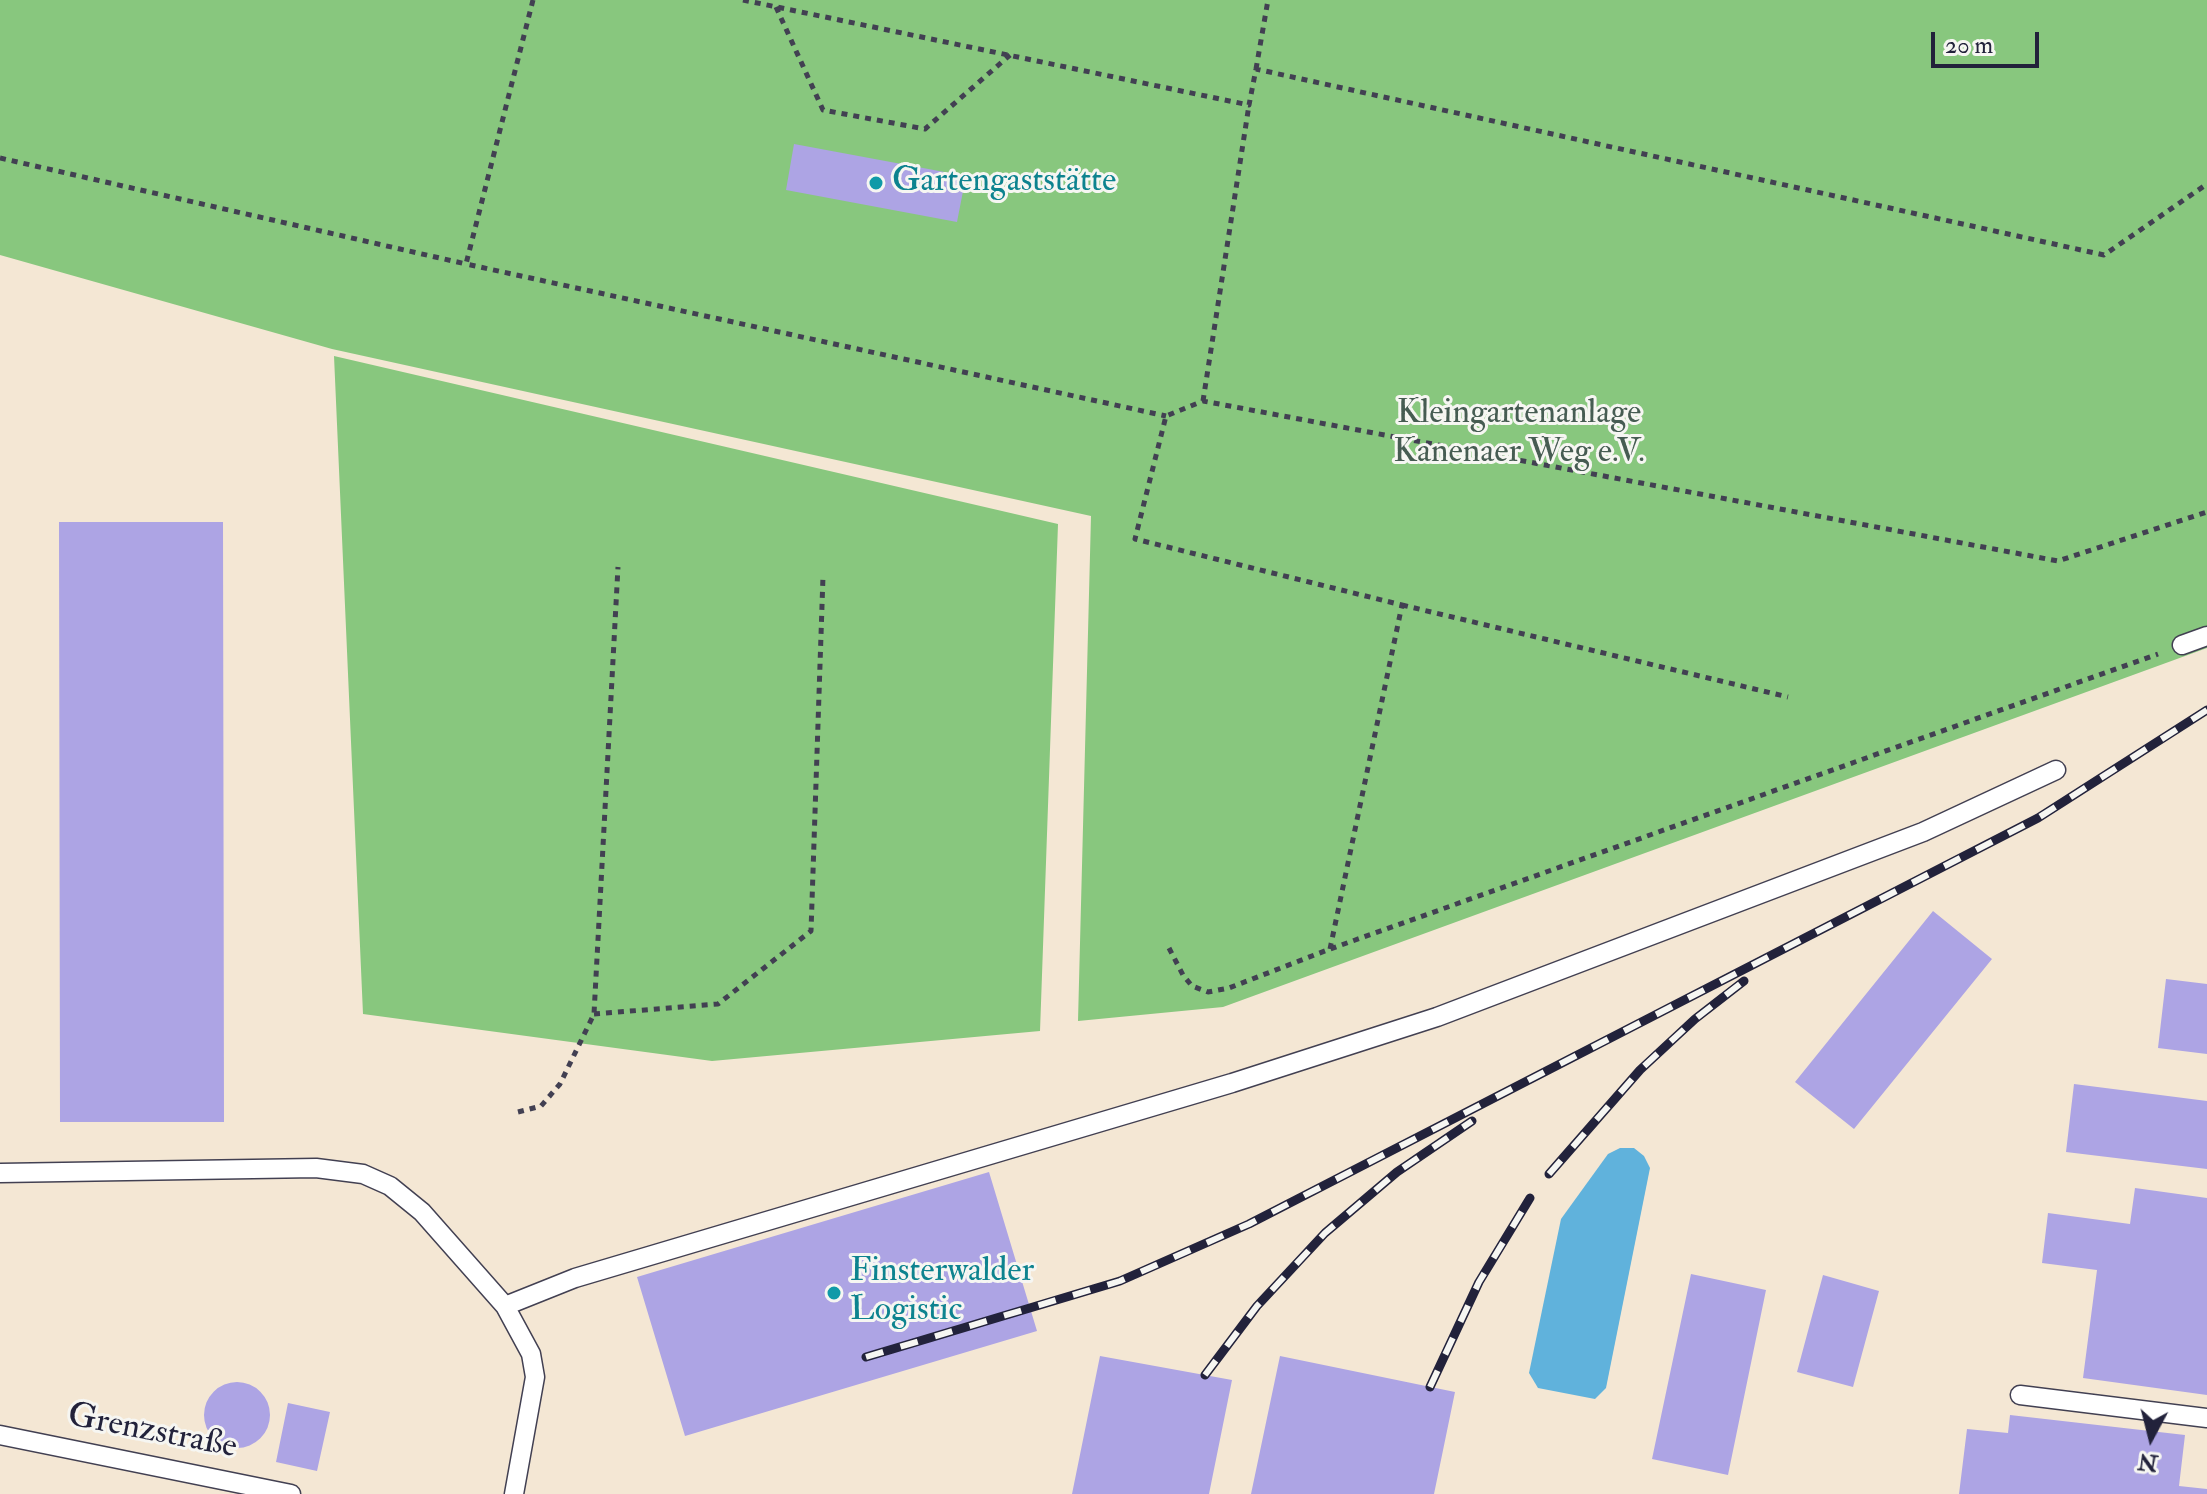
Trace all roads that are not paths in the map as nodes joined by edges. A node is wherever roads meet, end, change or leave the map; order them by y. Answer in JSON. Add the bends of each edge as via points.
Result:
{"nodes":[{"id":1,"x":2207,"y":636,"type":"edge"},
{"id":2,"x":2182,"y":645,"type":"road end"},
{"id":3,"x":2056,"y":770,"type":"dead end"},
{"id":4,"x":0,"y":1173,"type":"edge"},
{"id":5,"x":505,"y":1306,"type":"junction"},
{"id":6,"x":2020,"y":1395,"type":"dead end"},
{"id":7,"x":2207,"y":1418,"type":"edge"},
{"id":8,"x":0,"y":1435,"type":"edge"},
{"id":9,"x":291,"y":1494,"type":"edge"},
{"id":10,"x":514,"y":1494,"type":"edge"}],
"edges":[{"from":1,"to":2,"type":"lane"},
{"from":3,"to":5,"type":"lane","via":[[1923,832],[1437,1017],[575,1278]]},
{"from":4,"to":5,"type":"lane","via":[[316,1168],[363,1174],[390,1186],[422,1212]]},
{"from":5,"to":10,"type":"lane","via":[[531,1354],[535,1377]]},
{"from":6,"to":7,"type":"lane"},
{"from":8,"to":9,"type":"lane","name":"Grenzstraße"}]}
